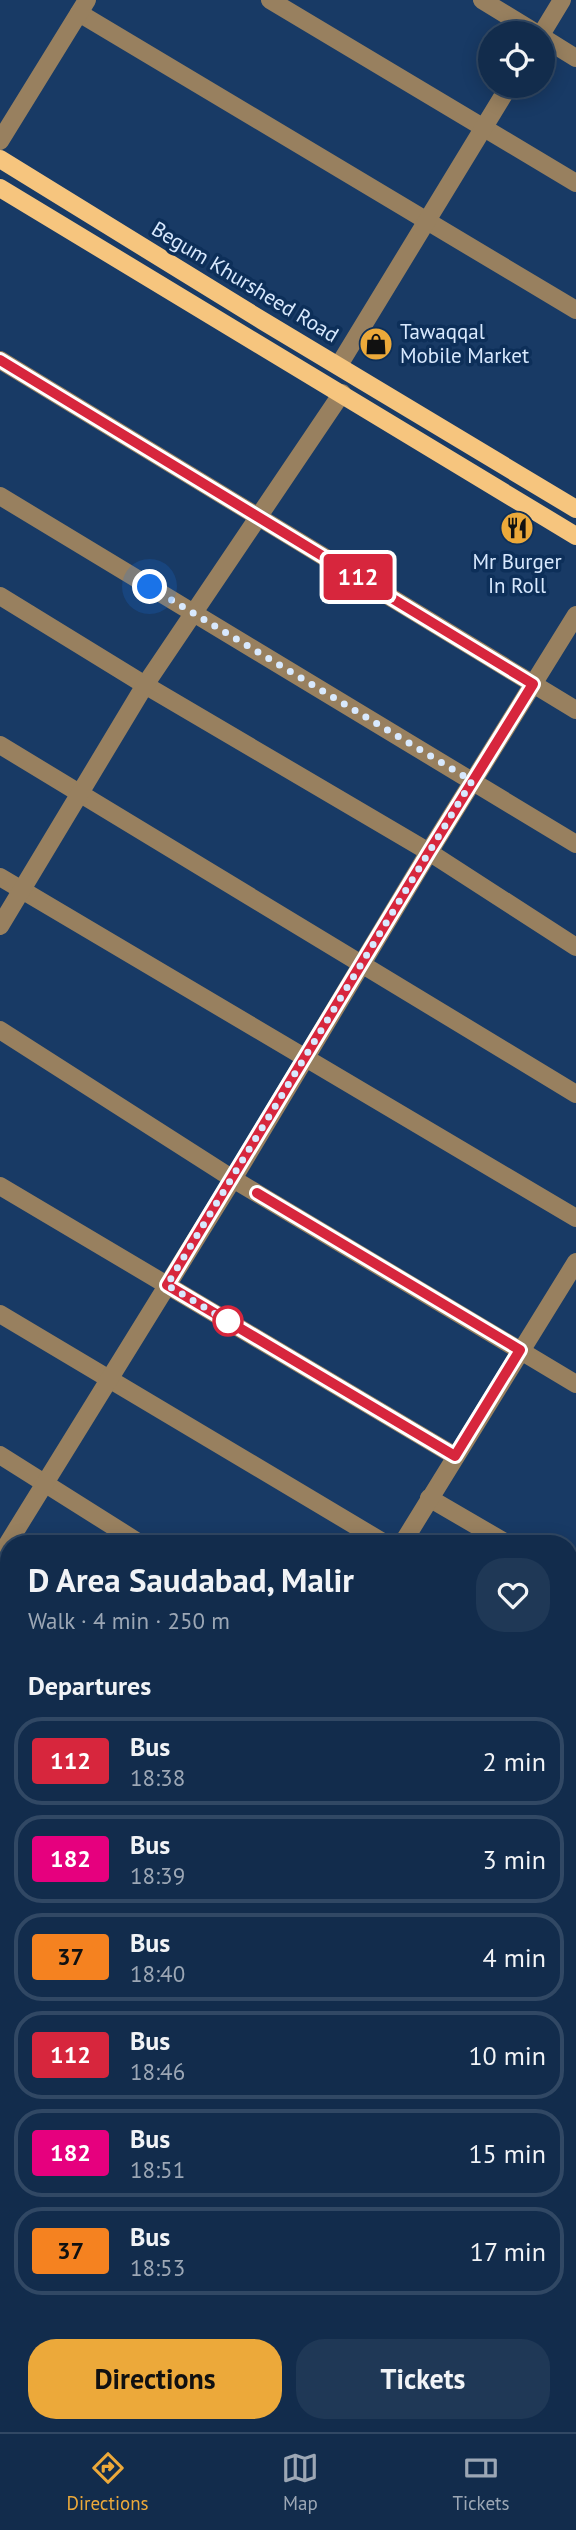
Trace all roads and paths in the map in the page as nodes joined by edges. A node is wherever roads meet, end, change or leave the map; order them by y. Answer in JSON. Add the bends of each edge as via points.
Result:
{"nodes":[{"id":1,"x":270,"y":0,"type":"edge"},
{"id":2,"x":482,"y":0,"type":"edge"},
{"id":3,"x":562,"y":0,"type":"edge"},
{"id":4,"x":83,"y":6,"type":"edge"},
{"id":5,"x":516,"y":21,"type":"edge"},
{"id":6,"x":550,"y":21,"type":"edge"},
{"id":7,"x":555,"y":44,"type":"edge"},
{"id":8,"x":576,"y":58,"type":"edge"},
{"id":9,"x":502,"y":98,"type":"edge"},
{"id":10,"x":484,"y":128,"type":"junction"},
{"id":11,"x":0,"y":141,"type":"edge"},
{"id":12,"x":0,"y":159,"type":"edge"},
{"id":13,"x":576,"y":183,"type":"edge"},
{"id":14,"x":0,"y":188,"type":"edge"},
{"id":15,"x":427,"y":221,"type":"junction"},
{"id":16,"x":576,"y":310,"type":"edge"},
{"id":17,"x":0,"y":360,"type":"edge"},
{"id":18,"x":339,"y":365,"type":"junction"},
{"id":19,"x":342,"y":393,"type":"junction"},
{"id":20,"x":485,"y":454,"type":"junction"},
{"id":21,"x":473,"y":473,"type":"junction"},
{"id":22,"x":0,"y":496,"type":"edge"},
{"id":23,"x":576,"y":509,"type":"edge"},
{"id":24,"x":258,"y":517,"type":"junction"},
{"id":25,"x":576,"y":536,"type":"edge"},
{"id":26,"x":0,"y":596,"type":"edge"},
{"id":27,"x":194,"y":613,"type":"junction"},
{"id":28,"x":576,"y":615,"type":"edge"},
{"id":29,"x":533,"y":684,"type":"junction"},
{"id":30,"x":145,"y":685,"type":"junction"},
{"id":31,"x":576,"y":710,"type":"edge"},
{"id":32,"x":0,"y":745,"type":"edge"},
{"id":33,"x":472,"y":781,"type":"junction"},
{"id":34,"x":80,"y":793,"type":"junction"},
{"id":35,"x":576,"y":844,"type":"edge"},
{"id":36,"x":429,"y":852,"type":"junction"},
{"id":37,"x":0,"y":877,"type":"edge"},
{"id":38,"x":22,"y":890,"type":"junction"},
{"id":39,"x":0,"y":926,"type":"edge"},
{"id":40,"x":576,"y":947,"type":"edge"},
{"id":41,"x":362,"y":964,"type":"junction"},
{"id":42,"x":0,"y":1030,"type":"edge"},
{"id":43,"x":306,"y":1058,"type":"junction"},
{"id":44,"x":576,"y":1094,"type":"edge"},
{"id":45,"x":233,"y":1179,"type":"junction"},
{"id":46,"x":0,"y":1186,"type":"edge"},
{"id":47,"x":576,"y":1218,"type":"edge"},
{"id":48,"x":576,"y":1262,"type":"edge"},
{"id":49,"x":167,"y":1285,"type":"junction"},
{"id":50,"x":0,"y":1314,"type":"edge"},
{"id":51,"x":520,"y":1350,"type":"junction"},
{"id":52,"x":109,"y":1379,"type":"junction"},
{"id":53,"x":576,"y":1384,"type":"edge"},
{"id":54,"x":0,"y":1455,"type":"edge"},
{"id":55,"x":455,"y":1456,"type":"junction"},
{"id":56,"x":45,"y":1483,"type":"junction"},
{"id":57,"x":429,"y":1498,"type":"junction"},
{"id":58,"x":13,"y":1535,"type":"edge"},
{"id":59,"x":127,"y":1535,"type":"edge"},
{"id":60,"x":371,"y":1535,"type":"edge"},
{"id":61,"x":407,"y":1535,"type":"edge"},
{"id":62,"x":493,"y":1535,"type":"edge"}],
"edges":[{"from":1,"to":10,"type":"street"},
{"from":2,"to":5,"type":"street"},
{"from":3,"to":6,"type":"street"},
{"from":4,"to":11,"type":"street"},
{"from":4,"to":15,"type":"street"},
{"from":7,"to":8,"type":"street"},
{"from":9,"to":10,"type":"street"},
{"from":10,"to":13,"type":"street"},
{"from":10,"to":15,"type":"street"},
{"from":12,"to":18,"type":"main road","name":"Begum Khursheed Road"},
{"from":14,"to":19,"type":"main road"},
{"from":15,"to":16,"type":"street"},
{"from":15,"to":18,"type":"street"},
{"from":17,"to":24,"type":"street"},
{"from":18,"to":20,"type":"main road","name":"Begum Khursheed Road"},
{"from":19,"to":21,"type":"main road"},
{"from":19,"to":24,"type":"street"},
{"from":20,"to":21,"type":"street"},
{"from":20,"to":23,"type":"main road","name":"Begum Khursheed Road"},
{"from":21,"to":25,"type":"main road"},
{"from":22,"to":27,"type":"street"},
{"from":24,"to":27,"type":"street"},
{"from":24,"to":29,"type":"street"},
{"from":26,"to":30,"type":"street"},
{"from":27,"to":30,"type":"street"},
{"from":27,"to":33,"type":"street"},
{"from":28,"to":29,"type":"street"},
{"from":29,"to":31,"type":"street"},
{"from":29,"to":33,"type":"street"},
{"from":30,"to":34,"type":"street"},
{"from":30,"to":36,"type":"street"},
{"from":32,"to":34,"type":"street"},
{"from":33,"to":35,"type":"street"},
{"from":33,"to":36,"type":"street"},
{"from":34,"to":38,"type":"street"},
{"from":34,"to":41,"type":"street"},
{"from":36,"to":40,"type":"street"},
{"from":36,"to":41,"type":"street"},
{"from":37,"to":38,"type":"street"},
{"from":38,"to":39,"type":"street"},
{"from":38,"to":43,"type":"street"},
{"from":41,"to":43,"type":"street"},
{"from":41,"to":44,"type":"street"},
{"from":42,"to":45,"type":"street"},
{"from":43,"to":45,"type":"street"},
{"from":43,"to":47,"type":"street"},
{"from":45,"to":49,"type":"street"},
{"from":45,"to":51,"type":"street"},
{"from":46,"to":49,"type":"street"},
{"from":48,"to":51,"type":"street"},
{"from":49,"to":52,"type":"street"},
{"from":49,"to":55,"type":"street"},
{"from":50,"to":52,"type":"street"},
{"from":51,"to":53,"type":"street"},
{"from":51,"to":55,"type":"street"},
{"from":52,"to":56,"type":"street"},
{"from":52,"to":60,"type":"street"},
{"from":54,"to":56,"type":"street"},
{"from":55,"to":57,"type":"street"},
{"from":56,"to":58,"type":"street"},
{"from":56,"to":59,"type":"street"},
{"from":57,"to":61,"type":"street"},
{"from":57,"to":62,"type":"street"}]}
